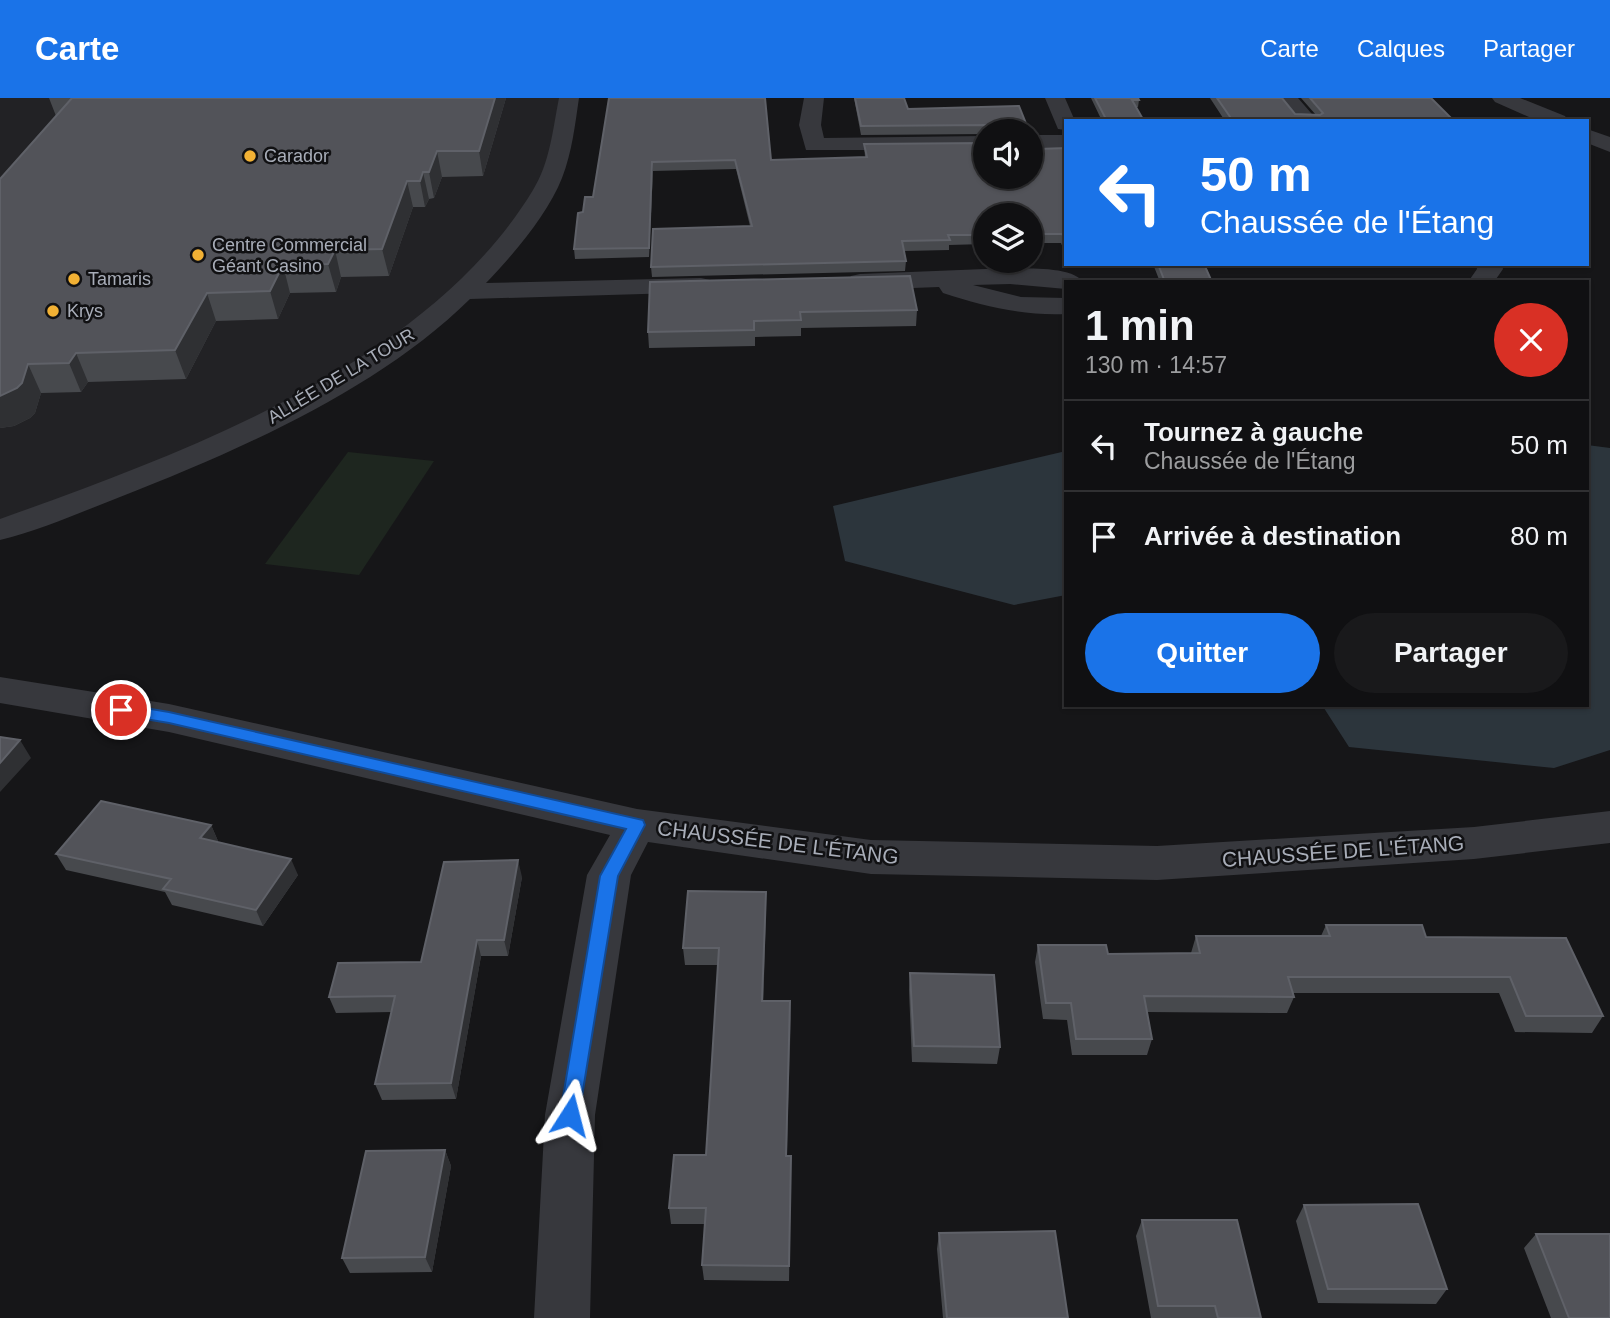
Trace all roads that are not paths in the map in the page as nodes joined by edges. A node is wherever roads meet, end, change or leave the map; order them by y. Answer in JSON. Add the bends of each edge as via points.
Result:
{"nodes":[{"id":1,"x":569,"y":98,"type":"edge"},
{"id":2,"x":814,"y":98,"type":"edge"},
{"id":3,"x":1055,"y":98,"type":"edge"},
{"id":4,"x":1287,"y":98,"type":"edge"},
{"id":5,"x":1502,"y":98,"type":"edge"},
{"id":6,"x":1064,"y":119,"type":"edge"},
{"id":7,"x":1305,"y":119,"type":"edge"},
{"id":8,"x":1552,"y":119,"type":"edge"},
{"id":9,"x":1589,"y":136,"type":"edge"},
{"id":10,"x":1043,"y":142,"type":"edge"},
{"id":11,"x":1064,"y":142,"type":"edge"},
{"id":12,"x":973,"y":143,"type":"edge"},
{"id":13,"x":1610,"y":145,"type":"edge"},
{"id":14,"x":1064,"y":280,"type":"edge"},
{"id":15,"x":934,"y":281,"type":"junction"},
{"id":16,"x":838,"y":283,"type":"edge"},
{"id":17,"x":728,"y":285,"type":"edge"},
{"id":18,"x":466,"y":291,"type":"junction"},
{"id":19,"x":1064,"y":306,"type":"edge"},
{"id":20,"x":0,"y":530,"type":"edge"},
{"id":21,"x":0,"y":690,"type":"edge"},
{"id":22,"x":637,"y":825,"type":"junction"},
{"id":23,"x":1610,"y":827,"type":"edge"},
{"id":24,"x":562,"y":1318,"type":"edge"}],
"edges":[{"from":1,"to":18,"type":"street","name":"ALLÉE DE LA TOUR","via":[[546,188],[521,228]]},
{"from":2,"to":12,"type":"street","via":[[810,125],[814,145]]},
{"from":3,"to":6,"type":"street"},
{"from":4,"to":7,"type":"street"},
{"from":5,"to":8,"type":"street"},
{"from":9,"to":13,"type":"street"},
{"from":10,"to":11,"type":"street"},
{"from":14,"to":15,"type":"street","via":[[1010,276]]},
{"from":15,"to":16,"type":"street"},
{"from":15,"to":19,"type":"street","via":[[1009,305]]},
{"from":17,"to":18,"type":"street"},
{"from":18,"to":20,"type":"street","name":"ALLÉE DE LA TOUR","via":[[396,346],[266,423],[116,489]]},
{"from":21,"to":22,"type":"street","name":"CHAUSSÉE DE L'ÉTANG","via":[[169,718]]},
{"from":22,"to":23,"type":"street","name":"CHAUSSÉE DE L'ÉTANG","via":[[871,857],[1157,863],[1474,843]]},
{"from":22,"to":24,"type":"street","via":[[609,876],[570,1115]]}]}
